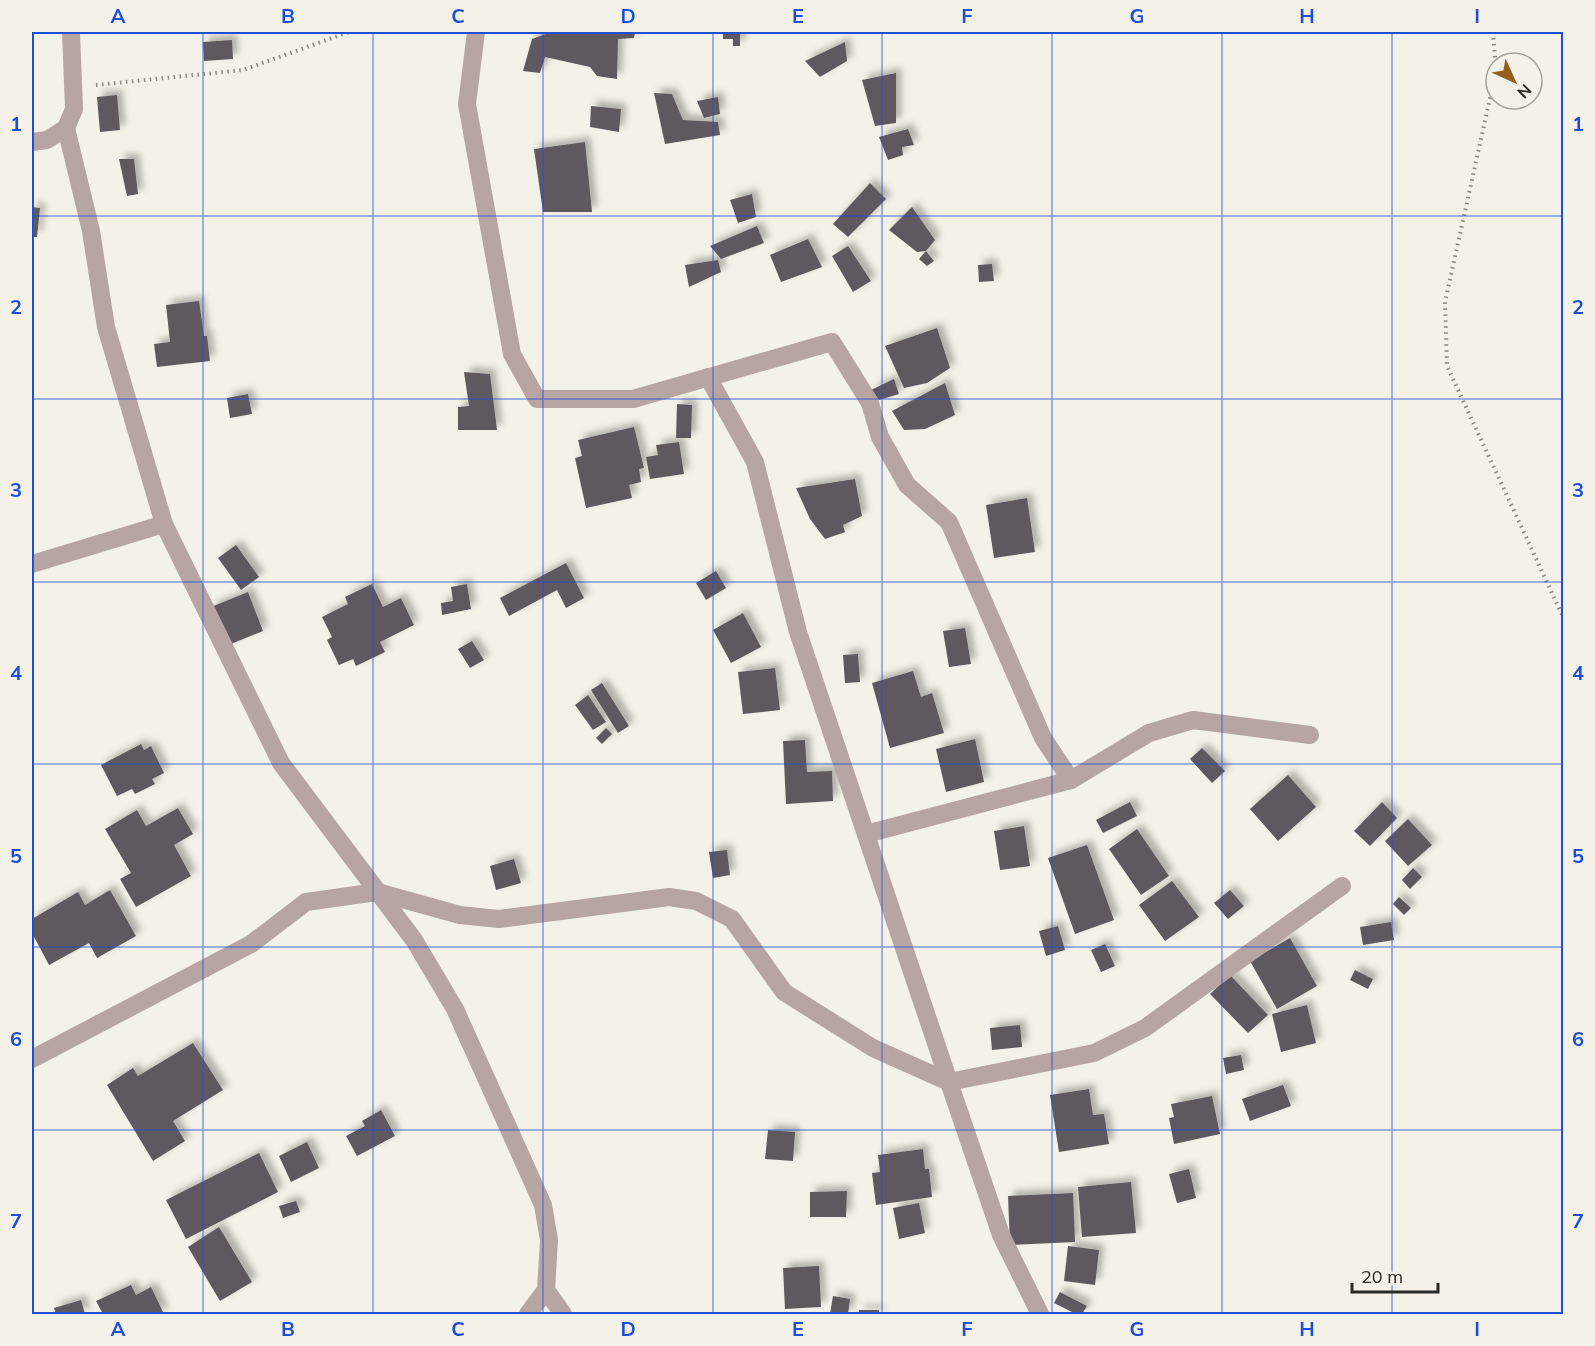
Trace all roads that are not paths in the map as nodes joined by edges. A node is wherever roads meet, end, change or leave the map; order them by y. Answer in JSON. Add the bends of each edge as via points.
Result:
{"nodes":[{"id":1,"x":71,"y":32,"type":"edge"},
{"id":2,"x":476,"y":32,"type":"edge"},
{"id":3,"x":66,"y":128,"type":"junction"},
{"id":4,"x":32,"y":142,"type":"edge"},
{"id":5,"x":708,"y":377,"type":"junction"},
{"id":6,"x":164,"y":524,"type":"junction"},
{"id":7,"x":32,"y":564,"type":"edge"},
{"id":8,"x":1310,"y":735,"type":"dead end"},
{"id":9,"x":1071,"y":780,"type":"junction"},
{"id":10,"x":867,"y":834,"type":"junction"},
{"id":11,"x":1342,"y":886,"type":"dead end"},
{"id":12,"x":377,"y":892,"type":"junction"},
{"id":13,"x":32,"y":1059,"type":"edge"},
{"id":14,"x":950,"y":1082,"type":"junction"},
{"id":15,"x":546,"y":1290,"type":"junction"},
{"id":16,"x":528,"y":1314,"type":"edge"},
{"id":17,"x":563,"y":1314,"type":"edge"},
{"id":18,"x":1040,"y":1314,"type":"edge"}],
"edges":[{"from":1,"to":3,"type":"street","via":[[74,109]]},
{"from":2,"to":5,"type":"street","via":[[468,104],[512,354],[537,399],[633,399]]},
{"from":3,"to":4,"type":"street","via":[[48,140]]},
{"from":3,"to":6,"type":"street","via":[[91,231],[106,327]]},
{"from":5,"to":9,"type":"street","via":[[832,342],[870,403],[880,437],[907,485],[949,522],[1043,738]]},
{"from":5,"to":10,"type":"street","via":[[755,462],[798,632]]},
{"from":6,"to":7,"type":"street"},
{"from":6,"to":12,"type":"street","via":[[281,763]]},
{"from":8,"to":9,"type":"street","via":[[1193,720],[1149,733]]},
{"from":9,"to":10,"type":"street"},
{"from":10,"to":14,"type":"street"},
{"from":11,"to":14,"type":"street","via":[[1145,1028],[1094,1053]]},
{"from":12,"to":13,"type":"street","via":[[306,902],[251,944]]},
{"from":12,"to":14,"type":"street","via":[[460,915],[499,919],[669,897],[696,901],[732,919],[784,992],[873,1048]]},
{"from":12,"to":15,"type":"street","via":[[414,940],[455,1009],[543,1205],[549,1240]]},
{"from":14,"to":18,"type":"street","via":[[1001,1235]]},
{"from":15,"to":16,"type":"street"},
{"from":15,"to":17,"type":"street"}]}
